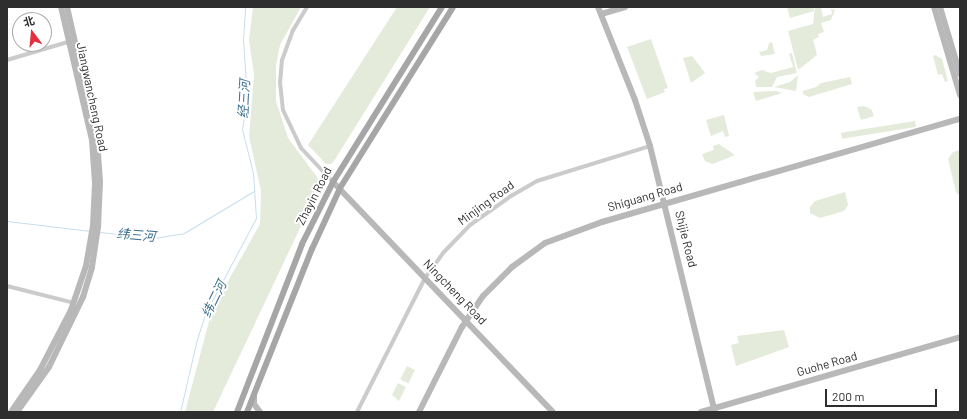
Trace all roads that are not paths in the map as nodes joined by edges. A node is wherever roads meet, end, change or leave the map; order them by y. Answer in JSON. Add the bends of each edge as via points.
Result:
{"nodes":[{"id":1,"x":61,"y":7,"type":"edge"},
{"id":2,"x":67,"y":7,"type":"edge"},
{"id":3,"x":307,"y":7,"type":"edge"},
{"id":4,"x":442,"y":7,"type":"edge"},
{"id":5,"x":453,"y":7,"type":"edge"},
{"id":6,"x":598,"y":7,"type":"edge"},
{"id":7,"x":624,"y":7,"type":"edge"},
{"id":8,"x":934,"y":7,"type":"edge"},
{"id":9,"x":940,"y":7,"type":"edge"},
{"id":10,"x":601,"y":14,"type":"junction"},
{"id":11,"x":72,"y":41,"type":"junction"},
{"id":12,"x":7,"y":60,"type":"edge"},
{"id":13,"x":960,"y":74,"type":"edge"},
{"id":14,"x":960,"y":95,"type":"edge"},
{"id":15,"x":960,"y":119,"type":"edge"},
{"id":16,"x":650,"y":146,"type":"junction"},
{"id":17,"x":347,"y":159,"type":"junction"},
{"id":18,"x":356,"y":160,"type":"junction"},
{"id":19,"x":333,"y":182,"type":"junction"},
{"id":20,"x":340,"y":188,"type":"junction"},
{"id":21,"x":665,"y":203,"type":"junction"},
{"id":22,"x":316,"y":215,"type":"junction"},
{"id":23,"x":326,"y":220,"type":"junction"},
{"id":24,"x":426,"y":278,"type":"junction"},
{"id":25,"x":7,"y":286,"type":"edge"},
{"id":26,"x":77,"y":304,"type":"junction"},
{"id":27,"x":466,"y":320,"type":"junction"},
{"id":28,"x":960,"y":338,"type":"edge"},
{"id":29,"x":254,"y":394,"type":"junction"},
{"id":30,"x":715,"y":410,"type":"edge"},
{"id":31,"x":11,"y":412,"type":"edge"},
{"id":32,"x":17,"y":412,"type":"edge"},
{"id":33,"x":238,"y":412,"type":"edge"},
{"id":34,"x":247,"y":412,"type":"edge"},
{"id":35,"x":260,"y":412,"type":"edge"},
{"id":36,"x":357,"y":412,"type":"edge"},
{"id":37,"x":419,"y":412,"type":"edge"},
{"id":38,"x":553,"y":412,"type":"edge"},
{"id":39,"x":701,"y":412,"type":"edge"}],
"edges":[{"from":1,"to":11,"type":"street","name":"Jiangwancheng Road"},
{"from":2,"to":11,"type":"street","name":"Jiangwancheng Road"},
{"from":3,"to":19,"type":"street","via":[[293,30],[282,60],[280,82],[283,110],[301,148]]},
{"from":4,"to":17,"type":"main road","name":"Zhayin Road"},
{"from":5,"to":18,"type":"main road","name":"Zhayin Road"},
{"from":6,"to":10,"type":"street","name":"Shijie Road"},
{"from":7,"to":10,"type":"street"},
{"from":8,"to":14,"type":"street"},
{"from":9,"to":13,"type":"street"},
{"from":10,"to":16,"type":"street","name":"Shijie Road"},
{"from":11,"to":12,"type":"street"},
{"from":11,"to":26,"type":"street","name":"Jiangwancheng Road","via":[[98,150],[92,267]]},
{"from":15,"to":21,"type":"street","name":"Shiguang Road"},
{"from":16,"to":21,"type":"street","name":"Shijie Road"},
{"from":16,"to":24,"type":"street","name":"Minjing Road","via":[[560,173],[528,186],[466,228],[444,252]]},
{"from":17,"to":18,"type":"main road","via":[[351,163]]},
{"from":17,"to":19,"type":"main road","name":"Zhayin Road"},
{"from":18,"to":20,"type":"main road","name":"Zhayin Road"},
{"from":19,"to":20,"type":"street","name":"Ningcheng Road"},
{"from":19,"to":22,"type":"main road","name":"Zhayin Road"},
{"from":20,"to":23,"type":"main road","name":"Zhayin Road"},
{"from":20,"to":24,"type":"street","name":"Ningcheng Road"},
{"from":21,"to":27,"type":"street","name":"Shiguang Road","via":[[573,231],[544,243],[498,279]]},
{"from":21,"to":30,"type":"street","name":"Shijie Road"},
{"from":22,"to":23,"type":"main road","via":[[325,207]]},
{"from":22,"to":33,"type":"main road","name":"Zhayin Road","via":[[302,244]]},
{"from":23,"to":29,"type":"main road","name":"Zhayin Road"},
{"from":24,"to":27,"type":"street","name":"Ningcheng Road"},
{"from":24,"to":36,"type":"street","name":"Minjing Road"},
{"from":25,"to":26,"type":"street"},
{"from":26,"to":31,"type":"street","name":"Jiangwancheng Road","via":[[42,367]]},
{"from":26,"to":32,"type":"street","name":"Jiangwancheng Road","via":[[49,367]]},
{"from":27,"to":37,"type":"street","name":"Shiguang Road"},
{"from":27,"to":38,"type":"street","name":"Ningcheng Road"},
{"from":28,"to":30,"type":"street","name":"Guohe Road"},
{"from":29,"to":34,"type":"main road","name":"Zhayin Road"},
{"from":29,"to":35,"type":"street","via":[[254,404]]},
{"from":30,"to":39,"type":"street","name":"Guohe Road"}]}
